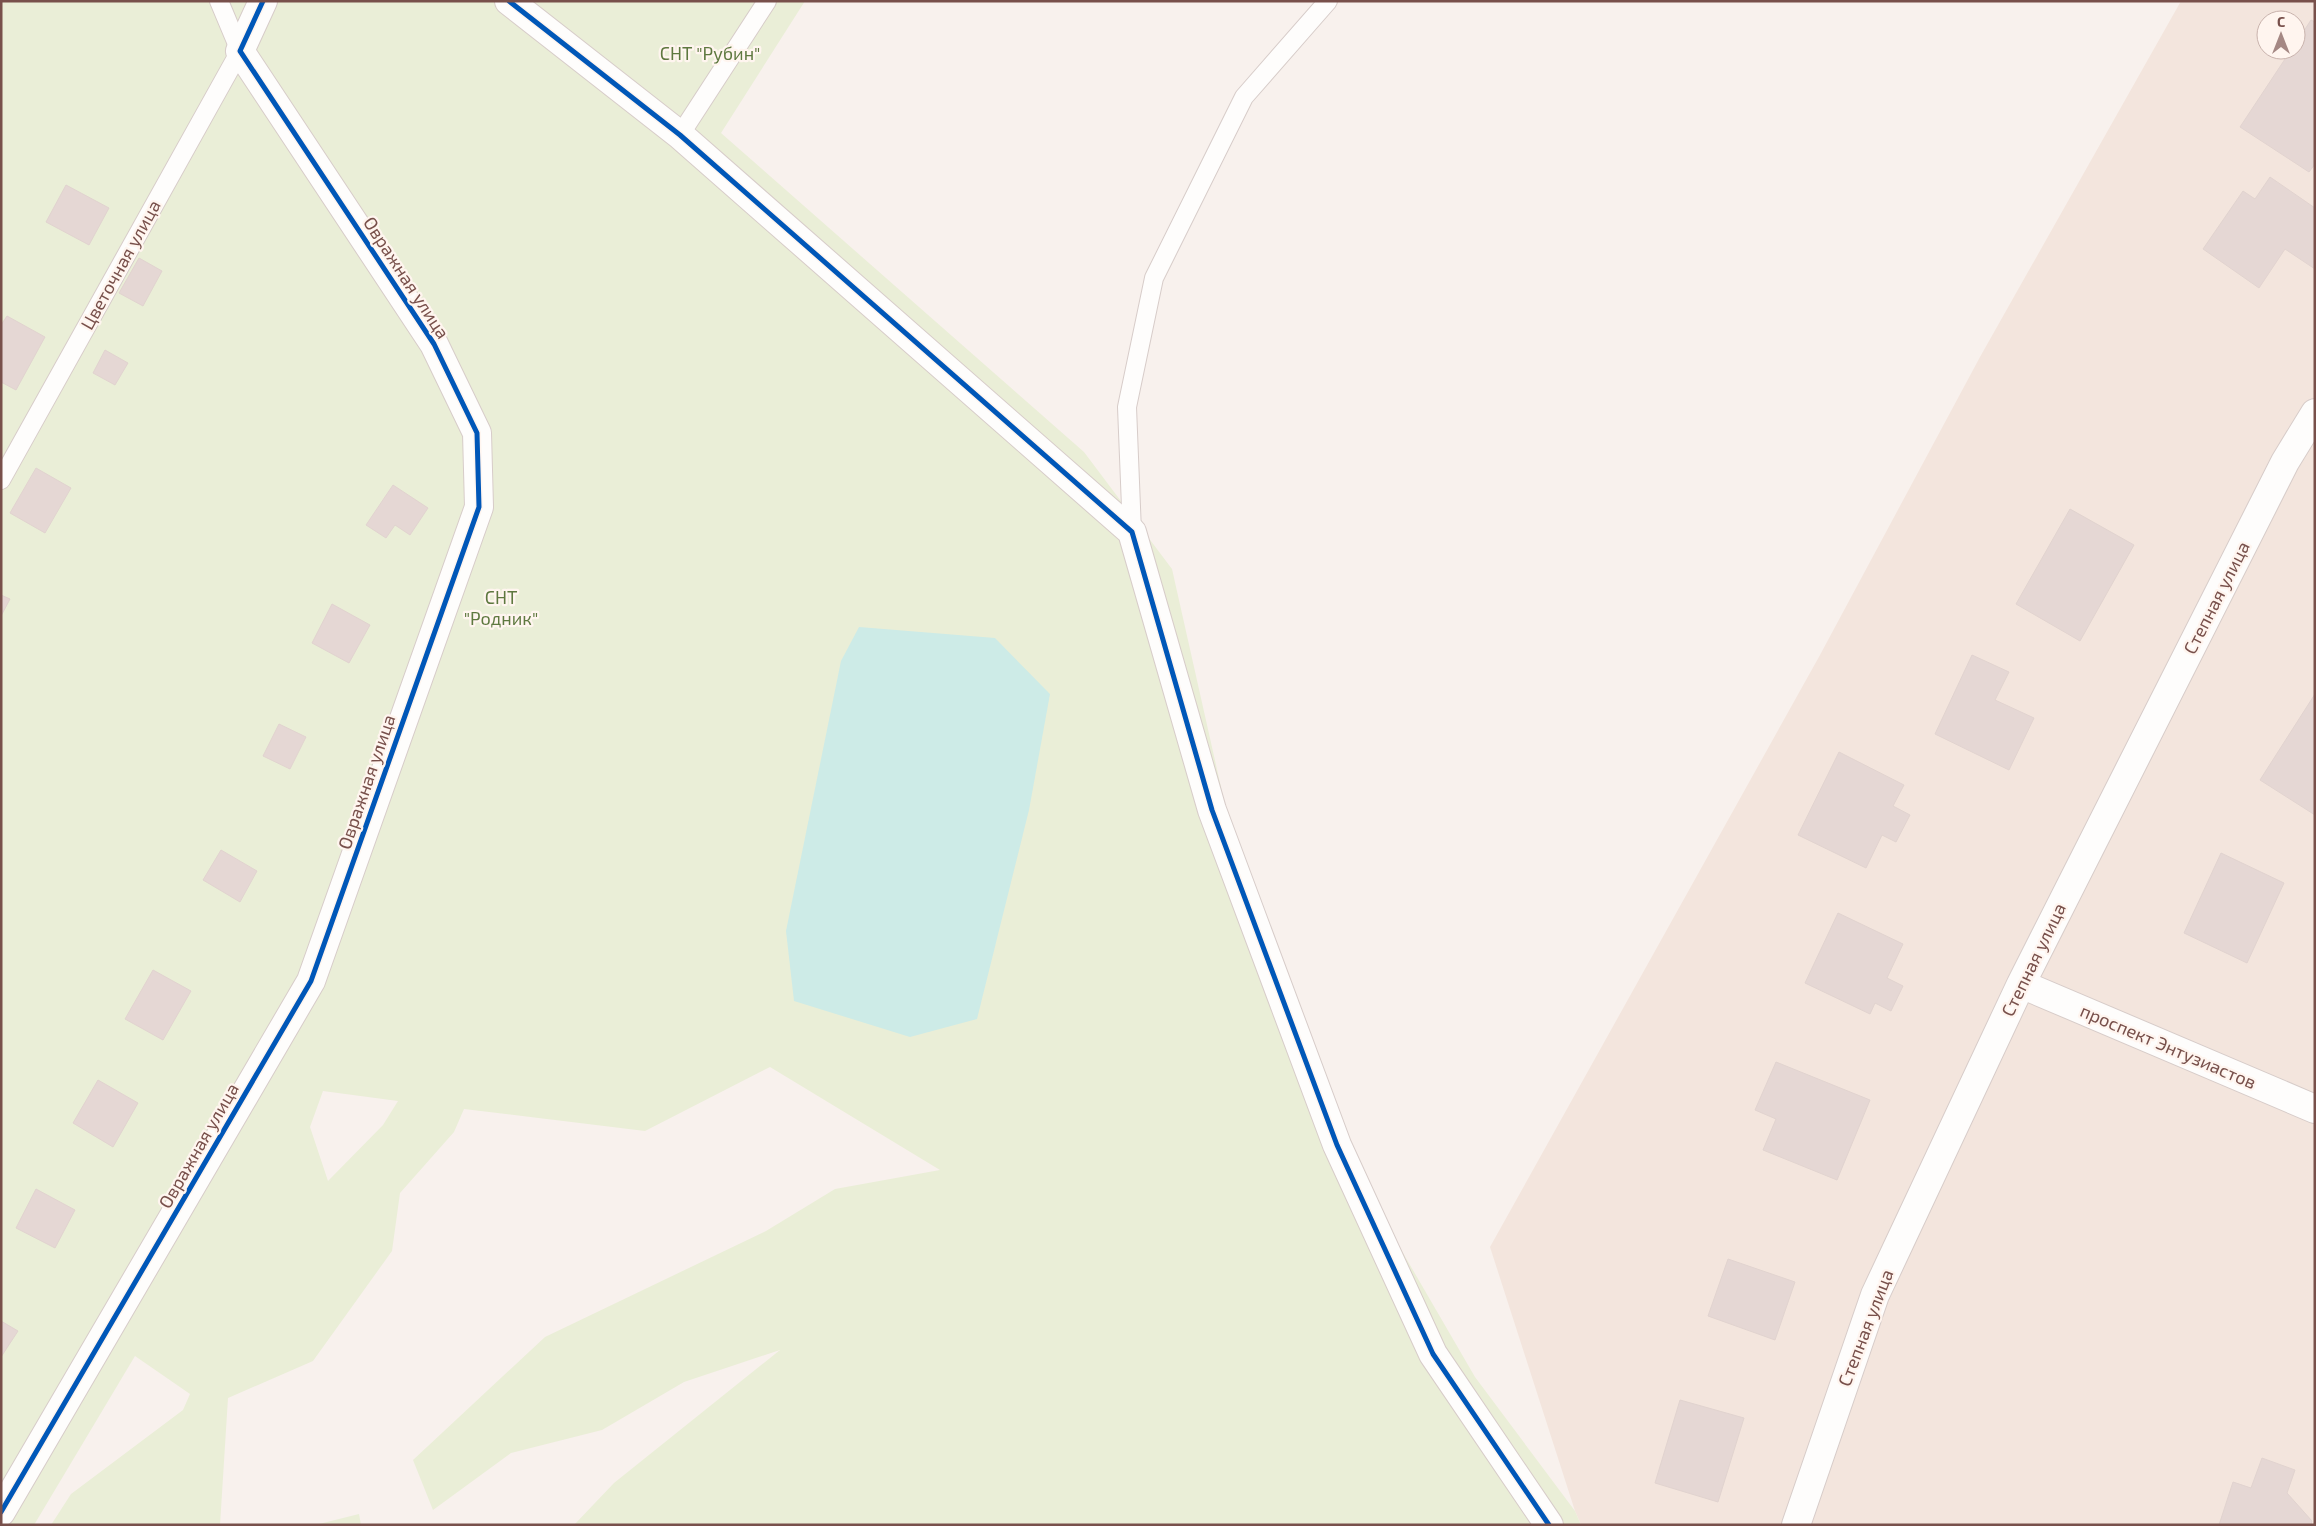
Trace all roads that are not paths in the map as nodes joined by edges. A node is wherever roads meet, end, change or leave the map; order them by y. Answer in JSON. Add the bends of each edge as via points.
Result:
{"nodes":[{"id":1,"x":219,"y":1,"type":"edge"},
{"id":2,"x":263,"y":1,"type":"edge"},
{"id":3,"x":509,"y":1,"type":"edge"},
{"id":4,"x":767,"y":1,"type":"edge"},
{"id":5,"x":1328,"y":1,"type":"edge"},
{"id":6,"x":240,"y":51,"type":"junction"},
{"id":7,"x":680,"y":135,"type":"junction"},
{"id":8,"x":2315,"y":413,"type":"edge"},
{"id":9,"x":1,"y":480,"type":"edge"},
{"id":10,"x":1132,"y":532,"type":"junction"},
{"id":11,"x":2021,"y":984,"type":"junction"},
{"id":12,"x":2315,"y":1110,"type":"edge"},
{"id":13,"x":1,"y":1512,"type":"edge"},
{"id":14,"x":1550,"y":1525,"type":"edge"},
{"id":15,"x":1796,"y":1525,"type":"edge"}],
"edges":[{"from":1,"to":6,"type":"lane"},
{"from":2,"to":6,"type":"street"},
{"from":3,"to":7,"type":"street"},
{"from":4,"to":7,"type":"lane"},
{"from":5,"to":10,"type":"lane","via":[[1244,97],[1154,278],[1127,406]]},
{"from":6,"to":9,"type":"lane","name":"Цветочная улица"},
{"from":6,"to":13,"type":"street","name":"Овражная улица","via":[[434,344],[477,433],[479,508],[311,981]]},
{"from":7,"to":10,"type":"street"},
{"from":8,"to":11,"type":"street","name":"Степная улица","via":[[2285,462]]},
{"from":10,"to":14,"type":"street","via":[[1212,810],[1337,1145],[1433,1354]]},
{"from":11,"to":12,"type":"street","name":"проспект Энтузиастов"},
{"from":11,"to":15,"type":"street","name":"Степная улица","via":[[1875,1295]]}]}
